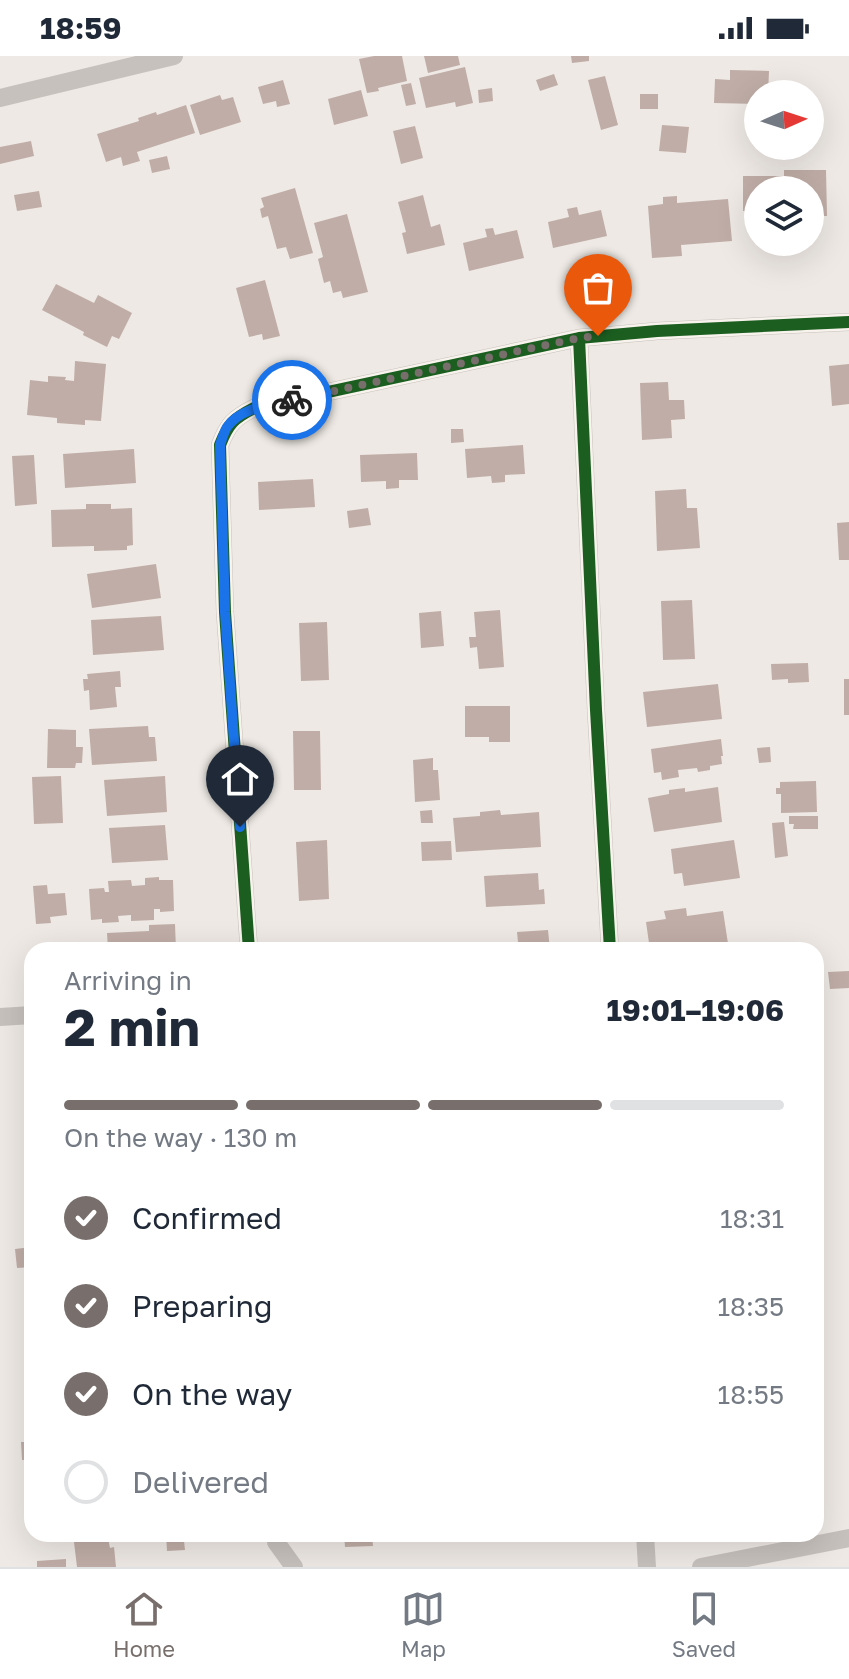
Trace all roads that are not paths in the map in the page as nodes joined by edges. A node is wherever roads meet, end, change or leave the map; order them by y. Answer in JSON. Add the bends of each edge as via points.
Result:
{"nodes":[{"id":1,"x":174,"y":56,"type":"edge"},
{"id":2,"x":0,"y":98,"type":"edge"},
{"id":3,"x":849,"y":322,"type":"edge"},
{"id":4,"x":579,"y":338,"type":"junction"},
{"id":5,"x":248,"y":942,"type":"edge"},
{"id":6,"x":610,"y":942,"type":"edge"},
{"id":7,"x":24,"y":1016,"type":"edge"},
{"id":8,"x":0,"y":1017,"type":"edge"},
{"id":9,"x":849,"y":1538,"type":"edge"},
{"id":10,"x":276,"y":1542,"type":"edge"},
{"id":11,"x":645,"y":1542,"type":"edge"},
{"id":12,"x":748,"y":1562,"type":"edge"},
{"id":13,"x":294,"y":1567,"type":"edge"},
{"id":14,"x":647,"y":1567,"type":"edge"},
{"id":15,"x":701,"y":1567,"type":"edge"}],
"edges":[{"from":1,"to":2,"type":"street"},
{"from":3,"to":4,"type":"street"},
{"from":4,"to":5,"type":"street","via":[[254,408],[226,427],[220,445],[225,612]]},
{"from":4,"to":6,"type":"street"},
{"from":7,"to":8,"type":"street"},
{"from":9,"to":12,"type":"street"},
{"from":10,"to":13,"type":"street"},
{"from":11,"to":14,"type":"street"},
{"from":12,"to":15,"type":"street"}]}
